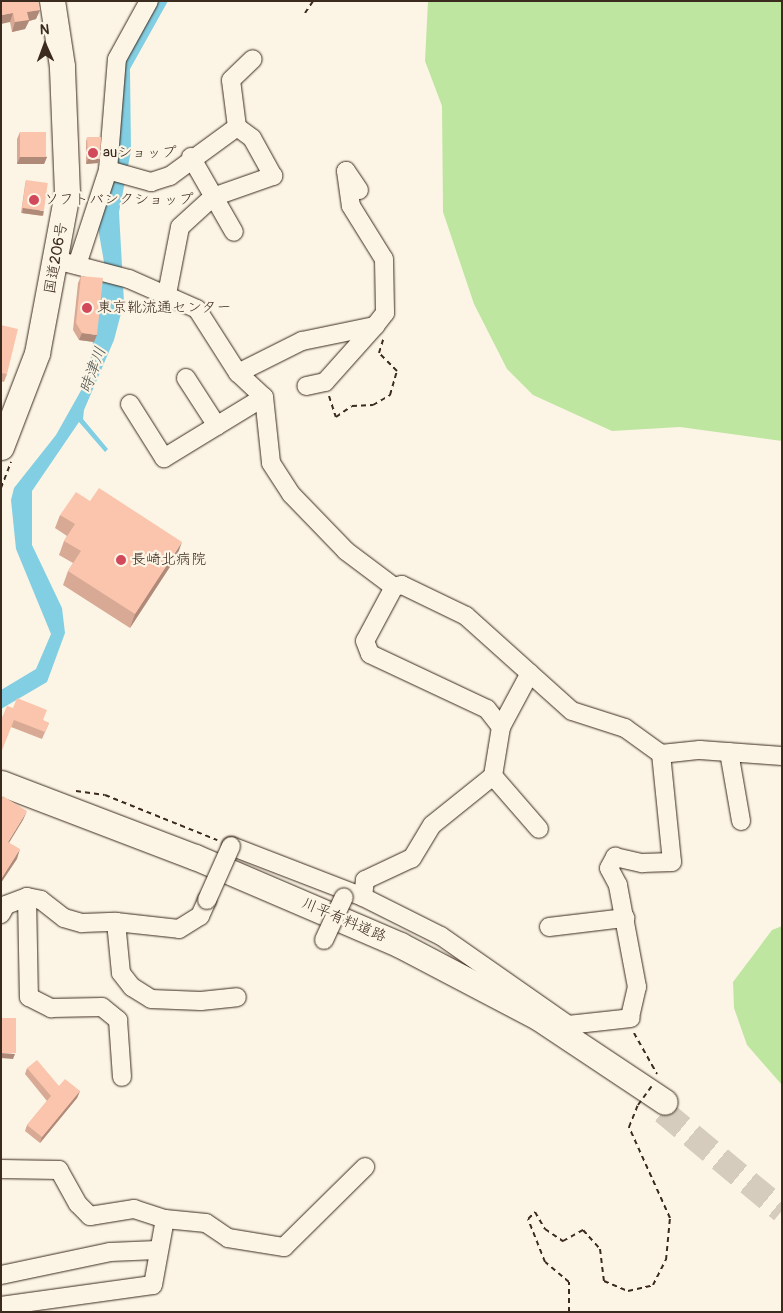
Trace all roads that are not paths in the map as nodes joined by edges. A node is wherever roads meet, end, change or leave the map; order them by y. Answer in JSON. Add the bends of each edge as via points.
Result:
{"nodes":[{"id":1,"x":52,"y":1,"type":"edge"},
{"id":2,"x":149,"y":1,"type":"edge"},
{"id":3,"x":253,"y":59,"type":"dead end"},
{"id":4,"x":238,"y":127,"type":"junction"},
{"id":5,"x":191,"y":157,"type":"junction"},
{"id":6,"x":108,"y":170,"type":"junction"},
{"id":7,"x":359,"y":190,"type":"dead end"},
{"id":8,"x":213,"y":197,"type":"junction"},
{"id":9,"x":234,"y":232,"type":"dead end"},
{"id":10,"x":66,"y":263,"type":"junction"},
{"id":11,"x":167,"y":294,"type":"junction"},
{"id":12,"x":380,"y":331,"type":"junction"},
{"id":13,"x":238,"y":373,"type":"junction"},
{"id":14,"x":186,"y":378,"type":"dead end"},
{"id":15,"x":306,"y":386,"type":"dead end"},
{"id":16,"x":264,"y":397,"type":"junction"},
{"id":17,"x":130,"y":404,"type":"dead end"},
{"id":18,"x":217,"y":426,"type":"junction"},
{"id":19,"x":1,"y":447,"type":"edge"},
{"id":20,"x":394,"y":587,"type":"junction"},
{"id":21,"x":530,"y":673,"type":"junction"},
{"id":22,"x":501,"y":727,"type":"junction"},
{"id":23,"x":729,"y":752,"type":"junction"},
{"id":24,"x":661,"y":754,"type":"junction"},
{"id":25,"x":782,"y":756,"type":"edge"},
{"id":26,"x":493,"y":776,"type":"junction"},
{"id":27,"x":1,"y":783,"type":"edge"},
{"id":28,"x":1,"y":792,"type":"edge"},
{"id":29,"x":741,"y":821,"type":"dead end"},
{"id":30,"x":539,"y":829,"type":"dead end"},
{"id":31,"x":344,"y":897,"type":"dead end"},
{"id":32,"x":363,"y":897,"type":"junction"},
{"id":33,"x":27,"y":898,"type":"junction"},
{"id":34,"x":1,"y":914,"type":"edge"},
{"id":35,"x":625,"y":918,"type":"junction"},
{"id":36,"x":116,"y":922,"type":"junction"},
{"id":37,"x":549,"y":927,"type":"dead end"},
{"id":38,"x":324,"y":940,"type":"dead end"},
{"id":39,"x":237,"y":997,"type":"dead end"},
{"id":40,"x":122,"y":1077,"type":"dead end"},
{"id":41,"x":365,"y":1167,"type":"dead end"},
{"id":42,"x":1,"y":1168,"type":"edge"},
{"id":43,"x":165,"y":1219,"type":"junction"},
{"id":44,"x":156,"y":1250,"type":"junction"},
{"id":45,"x":1,"y":1275,"type":"edge"},
{"id":46,"x":1,"y":1306,"type":"edge"}],
"edges":[{"from":1,"to":10,"type":"highway","name":"国道206号","via":[[62,66]]},
{"from":2,"to":6,"type":"street","via":[[117,59],[112,76]]},
{"from":3,"to":4,"type":"street","via":[[231,80]]},
{"from":4,"to":5,"type":"street"},
{"from":4,"to":8,"type":"street","via":[[252,138],[273,176]]},
{"from":5,"to":6,"type":"street","via":[[170,176],[151,182]]},
{"from":5,"to":8,"type":"street"},
{"from":6,"to":10,"type":"street"},
{"from":7,"to":12,"type":"street","via":[[346,171],[351,206],[384,259],[385,313]]},
{"from":8,"to":9,"type":"street"},
{"from":8,"to":11,"type":"street","via":[[177,234]]},
{"from":10,"to":11,"type":"street","via":[[129,279]]},
{"from":10,"to":19,"type":"highway","name":"国道206号","via":[[37,353]]},
{"from":11,"to":13,"type":"street","via":[[189,304],[208,320]]},
{"from":12,"to":13,"type":"street","via":[[302,340]]},
{"from":12,"to":15,"type":"street","via":[[325,382]]},
{"from":13,"to":16,"type":"street"},
{"from":14,"to":18,"type":"street"},
{"from":16,"to":18,"type":"street"},
{"from":16,"to":20,"type":"street","via":[[271,463],[291,494],[346,551]]},
{"from":17,"to":18,"type":"street","via":[[164,458]]},
{"from":20,"to":21,"type":"street","via":[[402,585],[466,616]]},
{"from":20,"to":22,"type":"street","via":[[364,641],[370,654],[487,709]]},
{"from":21,"to":22,"type":"street"},
{"from":21,"to":24,"type":"street","via":[[572,711],[625,728]]},
{"from":22,"to":26,"type":"street"},
{"from":23,"to":24,"type":"street"},
{"from":23,"to":25,"type":"street"},
{"from":23,"to":29,"type":"street"},
{"from":24,"to":35,"type":"street","via":[[672,862],[642,863],[615,857],[609,868]]},
{"from":26,"to":30,"type":"street"},
{"from":26,"to":32,"type":"street","via":[[432,825],[412,858],[365,880]]},
{"from":27,"to":28,"type":"highway","name":"川平有料道路","via":[[195,857],[400,944],[530,1014],[661,1099],[539,1029],[400,956],[200,867]]},
{"from":31,"to":38,"type":"street","bridge":true},
{"from":32,"to":35,"type":"street","via":[[441,936],[568,1025],[630,1018],[637,987]]},
{"from":32,"to":36,"type":"street","bridge":true,"via":[[231,846],[200,916],[179,929]]},
{"from":33,"to":34,"type":"street","via":[[6,905]]},
{"from":33,"to":36,"type":"street","via":[[41,900],[64,918]]},
{"from":33,"to":40,"type":"street","via":[[29,997],[51,1008],[102,1007],[118,1020]]},
{"from":35,"to":37,"type":"street"},
{"from":36,"to":39,"type":"street","via":[[121,973],[132,987],[151,999],[201,1001]]},
{"from":41,"to":43,"type":"street","via":[[284,1246],[228,1238],[206,1223]]},
{"from":42,"to":43,"type":"street","via":[[59,1170],[78,1204],[90,1216],[134,1209]]},
{"from":43,"to":44,"type":"street"},
{"from":44,"to":45,"type":"street","via":[[110,1252]]},
{"from":44,"to":46,"type":"street","via":[[153,1285]]}]}
